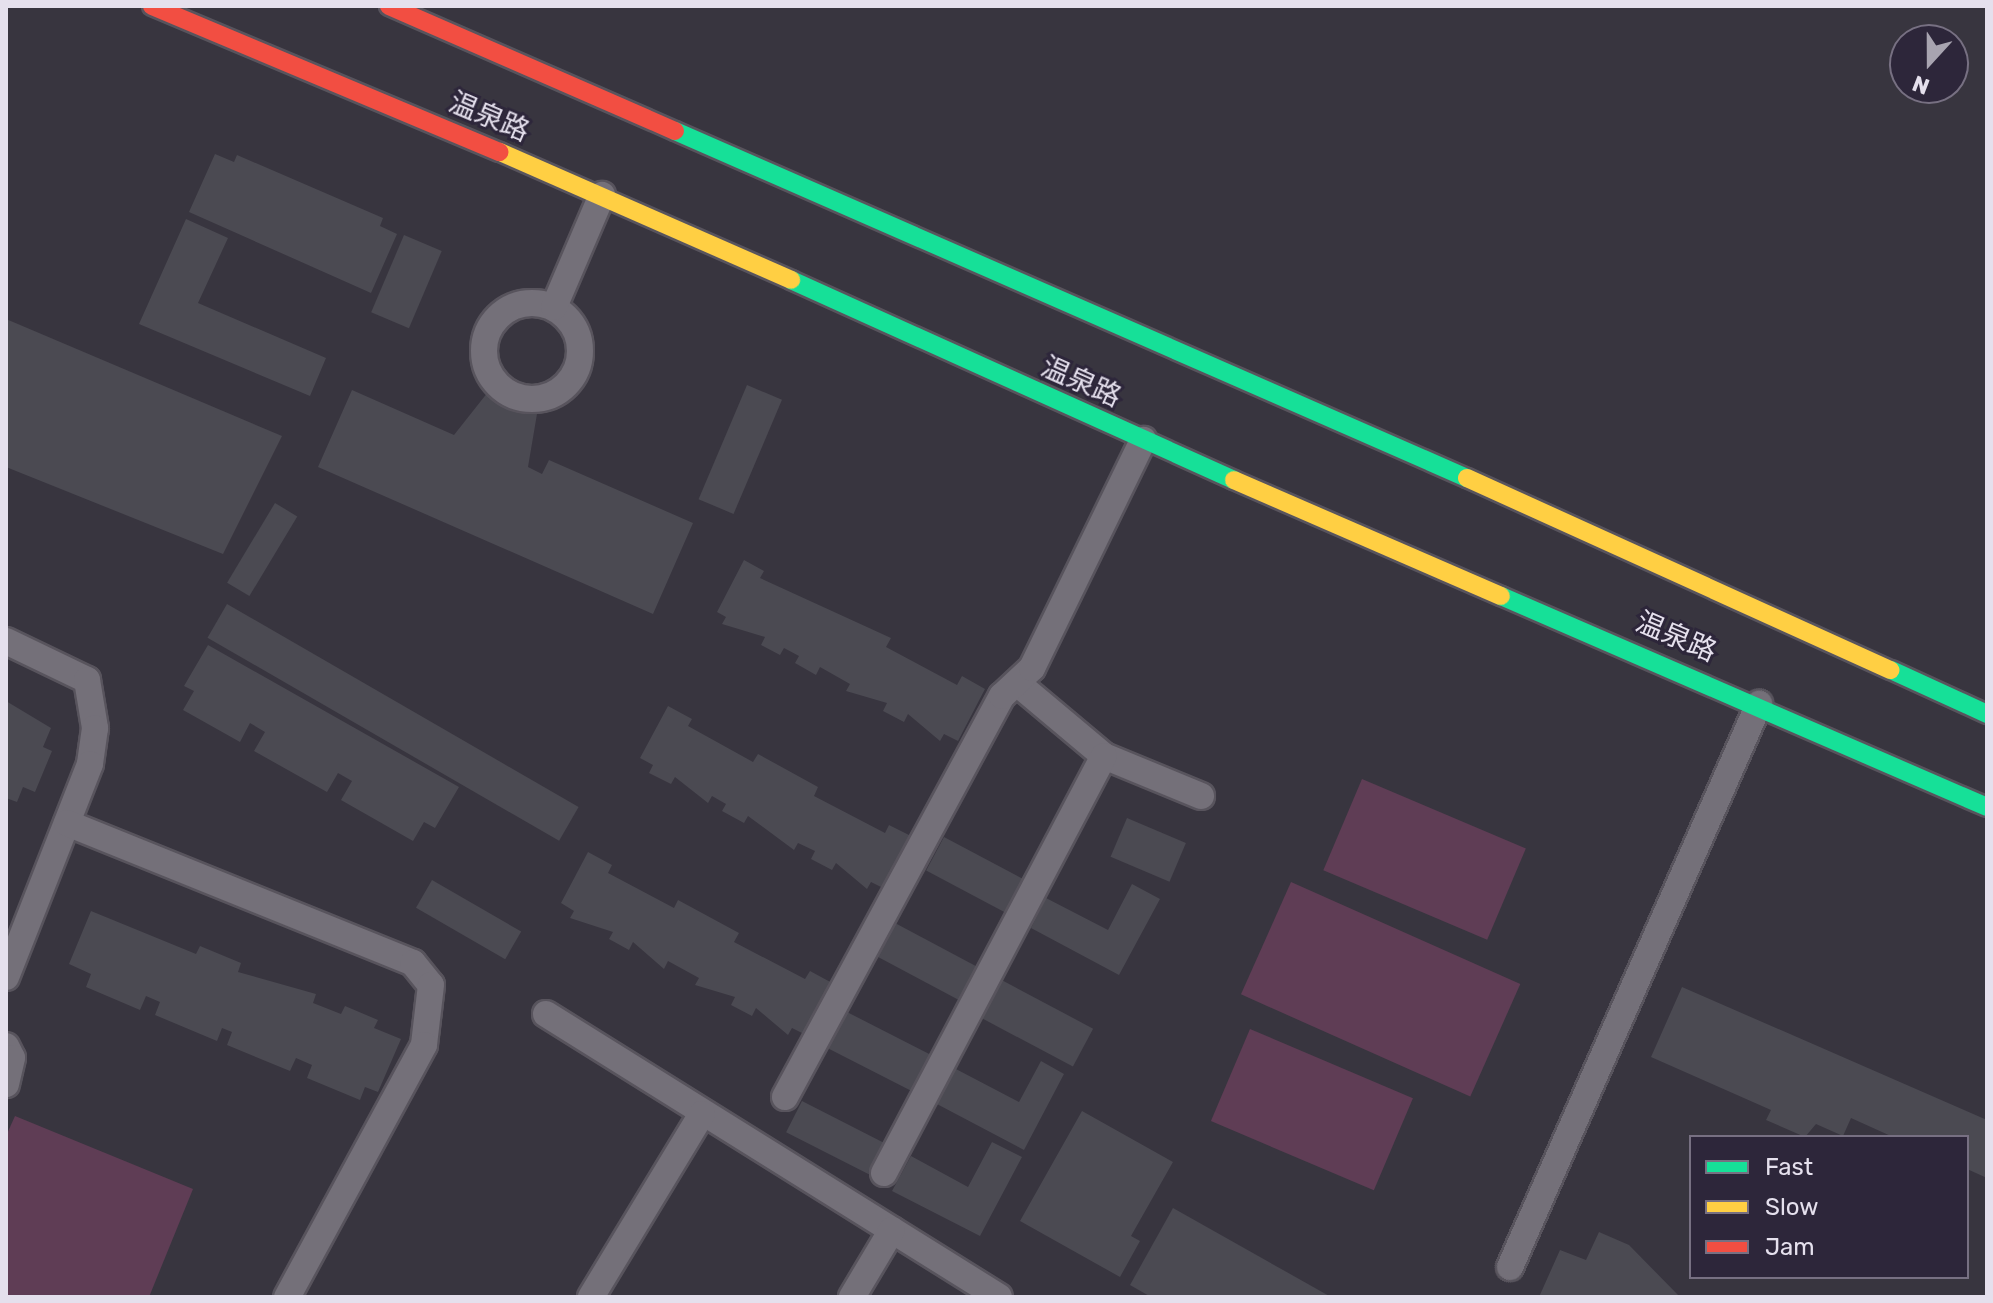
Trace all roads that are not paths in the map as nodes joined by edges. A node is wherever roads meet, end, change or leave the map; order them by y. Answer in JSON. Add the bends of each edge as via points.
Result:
{"nodes":[{"id":1,"x":152,"y":6,"type":"edge"},
{"id":2,"x":389,"y":6,"type":"edge"},
{"id":3,"x":602,"y":195,"type":"junction"},
{"id":4,"x":554,"y":307,"type":"dead end"},
{"id":5,"x":1143,"y":440,"type":"junction"},
{"id":6,"x":6,"y":641,"type":"edge"},
{"id":7,"x":1017,"y":683,"type":"junction"},
{"id":8,"x":1759,"y":704,"type":"junction"},
{"id":9,"x":1987,"y":714,"type":"edge"},
{"id":10,"x":1104,"y":756,"type":"junction"},
{"id":11,"x":1201,"y":796,"type":"dead end"},
{"id":12,"x":1987,"y":807,"type":"edge"},
{"id":13,"x":67,"y":823,"type":"junction"},
{"id":14,"x":6,"y":977,"type":"edge"},
{"id":15,"x":546,"y":1014,"type":"dead end"},
{"id":16,"x":6,"y":1046,"type":"edge"},
{"id":17,"x":6,"y":1084,"type":"edge"},
{"id":18,"x":785,"y":1097,"type":"dead end"},
{"id":19,"x":702,"y":1114,"type":"junction"},
{"id":20,"x":884,"y":1173,"type":"dead end"},
{"id":21,"x":892,"y":1230,"type":"junction"},
{"id":22,"x":1510,"y":1267,"type":"dead end"},
{"id":23,"x":287,"y":1297,"type":"edge"},
{"id":24,"x":591,"y":1297,"type":"edge"},
{"id":25,"x":852,"y":1297,"type":"edge"},
{"id":26,"x":999,"y":1297,"type":"edge"}],
"edges":[{"from":1,"to":3,"type":"main road","name":"温泉路"},
{"from":2,"to":9,"type":"main road","name":"温泉路","via":[[1354,427]]},
{"from":3,"to":4,"type":"lane"},
{"from":3,"to":5,"type":"main road","name":"温泉路"},
{"from":5,"to":7,"type":"lane","via":[[1032,668]]},
{"from":5,"to":8,"type":"main road","name":"温泉路"},
{"from":6,"to":13,"type":"lane","via":[[87,680],[94,699],[90,764]]},
{"from":7,"to":10,"type":"lane"},
{"from":7,"to":18,"type":"lane","via":[[1002,696]]},
{"from":8,"to":12,"type":"main road","name":"温泉路"},
{"from":8,"to":22,"type":"lane"},
{"from":10,"to":11,"type":"lane"},
{"from":10,"to":20,"type":"lane"},
{"from":13,"to":14,"type":"lane"},
{"from":13,"to":23,"type":"lane","via":[[413,963],[431,985],[424,1045]]},
{"from":15,"to":19,"type":"lane"},
{"from":16,"to":17,"type":"lane","via":[[12,1058]]},
{"from":19,"to":21,"type":"lane"},
{"from":19,"to":24,"type":"lane"},
{"from":21,"to":25,"type":"lane"},
{"from":21,"to":26,"type":"lane"}]}
